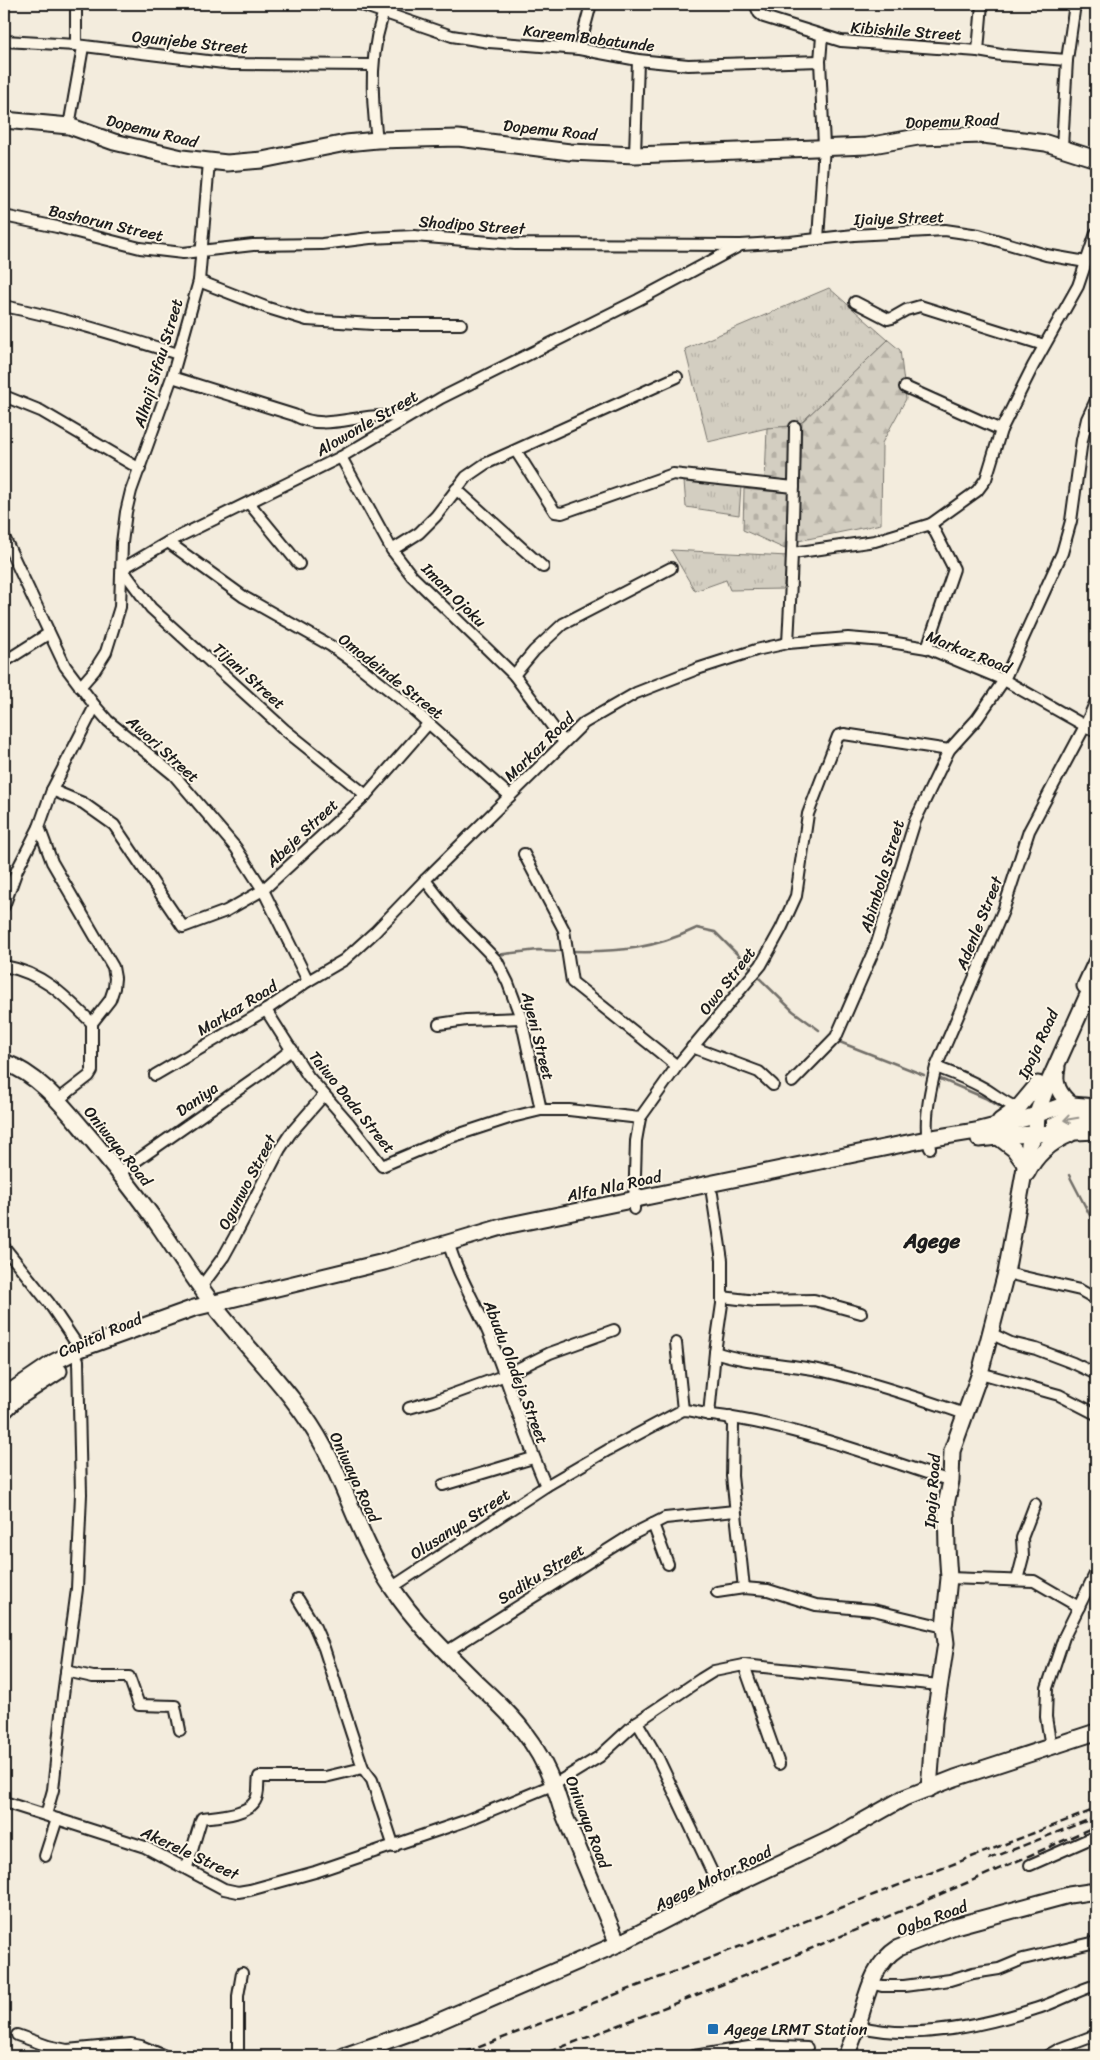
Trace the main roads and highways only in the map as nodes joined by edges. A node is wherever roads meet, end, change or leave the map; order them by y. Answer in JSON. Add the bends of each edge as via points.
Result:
{"nodes":[{"id":1,"x":4,"y":120,"type":"edge"},
{"id":2,"x":1096,"y":159,"type":"edge"},
{"id":3,"x":1096,"y":962,"type":"edge"},
{"id":4,"x":1096,"y":978,"type":"edge"},
{"id":5,"x":1060,"y":1054,"type":"junction"},
{"id":6,"x":6,"y":1066,"type":"edge"},
{"id":7,"x":1072,"y":1105,"type":"junction"},
{"id":8,"x":1096,"y":1107,"type":"edge"},
{"id":9,"x":1027,"y":1113,"type":"junction"},
{"id":10,"x":1096,"y":1118,"type":"edge"},
{"id":11,"x":1078,"y":1131,"type":"junction"},
{"id":12,"x":1096,"y":1131,"type":"edge"},
{"id":13,"x":1052,"y":1133,"type":"junction"},
{"id":14,"x":997,"y":1136,"type":"junction"},
{"id":15,"x":1030,"y":1137,"type":"junction"},
{"id":16,"x":928,"y":1144,"type":"junction"},
{"id":17,"x":1025,"y":1164,"type":"junction"},
{"id":18,"x":1021,"y":1185,"type":"junction"},
{"id":19,"x":633,"y":1205,"type":"junction"},
{"id":20,"x":216,"y":1308,"type":"junction"},
{"id":21,"x":79,"y":1354,"type":"junction"},
{"id":22,"x":4,"y":1396,"type":"edge"},
{"id":23,"x":4,"y":1411,"type":"edge"},
{"id":24,"x":1096,"y":1732,"type":"edge"},
{"id":25,"x":929,"y":1789,"type":"junction"},
{"id":26,"x":1096,"y":1891,"type":"edge"},
{"id":27,"x":618,"y":1944,"type":"junction"},
{"id":28,"x":344,"y":2056,"type":"edge"},
{"id":29,"x":846,"y":2056,"type":"edge"}],
"edges":[{"from":1,"to":2,"type":"main road","name":"Dopemu Road","via":[[70,126],[114,142],[209,162],[242,163],[378,140],[458,138],[570,152],[636,155],[867,146],[918,137],[983,135],[1022,139]]},
{"from":3,"to":9,"type":"main road","name":"Ipaja Road"},
{"from":4,"to":5,"type":"main road","name":"Ipaja Road"},
{"from":5,"to":7,"type":"main road","via":[[1056,1082],[1064,1099]]},
{"from":5,"to":9,"type":"main road","name":"Ipaja Road"},
{"from":6,"to":20,"type":"main road","name":"Oniwaya Road","via":[[42,1085],[58,1100],[119,1173]]},
{"from":7,"to":8,"type":"main road","name":"Alfa Nla Road"},
{"from":7,"to":9,"type":"main road","name":"Alfa Nla Road"},
{"from":9,"to":15,"type":"main road","name":"Ipaja Road"},
{"from":9,"to":16,"type":"main road","name":"Alfa Nla Road"},
{"from":10,"to":13,"type":"main road","one_way":true,"via":[[1066,1119],[1054,1125]]},
{"from":11,"to":12,"type":"main road","name":"Alfa Nla Road"},
{"from":11,"to":13,"type":"main road","name":"Alfa Nla Road"},
{"from":11,"to":18,"type":"main road","via":[[1048,1145],[1032,1163]]},
{"from":13,"to":15,"type":"main road","name":"Alfa Nla Road"},
{"from":14,"to":15,"type":"main road","name":"Alfa Nla Road"},
{"from":14,"to":16,"type":"main road","name":"Alfa Nla Road"},
{"from":14,"to":17,"type":"main road","via":[[1014,1149]]},
{"from":15,"to":17,"type":"main road","name":"Ipaja Road"},
{"from":16,"to":19,"type":"main road","name":"Alfa Nla Road"},
{"from":16,"to":19,"type":"main road","name":"Alfa Nla Road","via":[[712,1194]]},
{"from":17,"to":18,"type":"main road","name":"Ipaja Road"},
{"from":18,"to":25,"type":"main road","name":"Ipaja Road","via":[[1006,1273],[980,1373],[952,1451],[946,1505],[949,1578],[944,1627],[946,1643],[934,1722]]},
{"from":19,"to":20,"type":"main road","name":"Alfa Nla Road","via":[[384,1262]]},
{"from":20,"to":21,"type":"main road","name":"Capitol Road","via":[[158,1320]]},
{"from":20,"to":27,"type":"main road","name":"Oniwaya Road","via":[[277,1380],[325,1448],[370,1550],[391,1588],[534,1745],[555,1784],[561,1808]]},
{"from":21,"to":22,"type":"main road","name":"Capitol Road","via":[[54,1362]]},
{"from":21,"to":23,"type":"main road","name":"Capitol Road"},
{"from":24,"to":25,"type":"main road","name":"Agege Motor Road"},
{"from":25,"to":27,"type":"main road","name":"Agege Motor Road","via":[[904,1798],[832,1838]]},
{"from":26,"to":29,"type":"main road","name":"Ogba Road","via":[[1069,1895],[956,1926],[890,1953],[870,1983]]},
{"from":27,"to":28,"type":"main road","name":"Agege Motor Road","via":[[426,2027]]}]}
